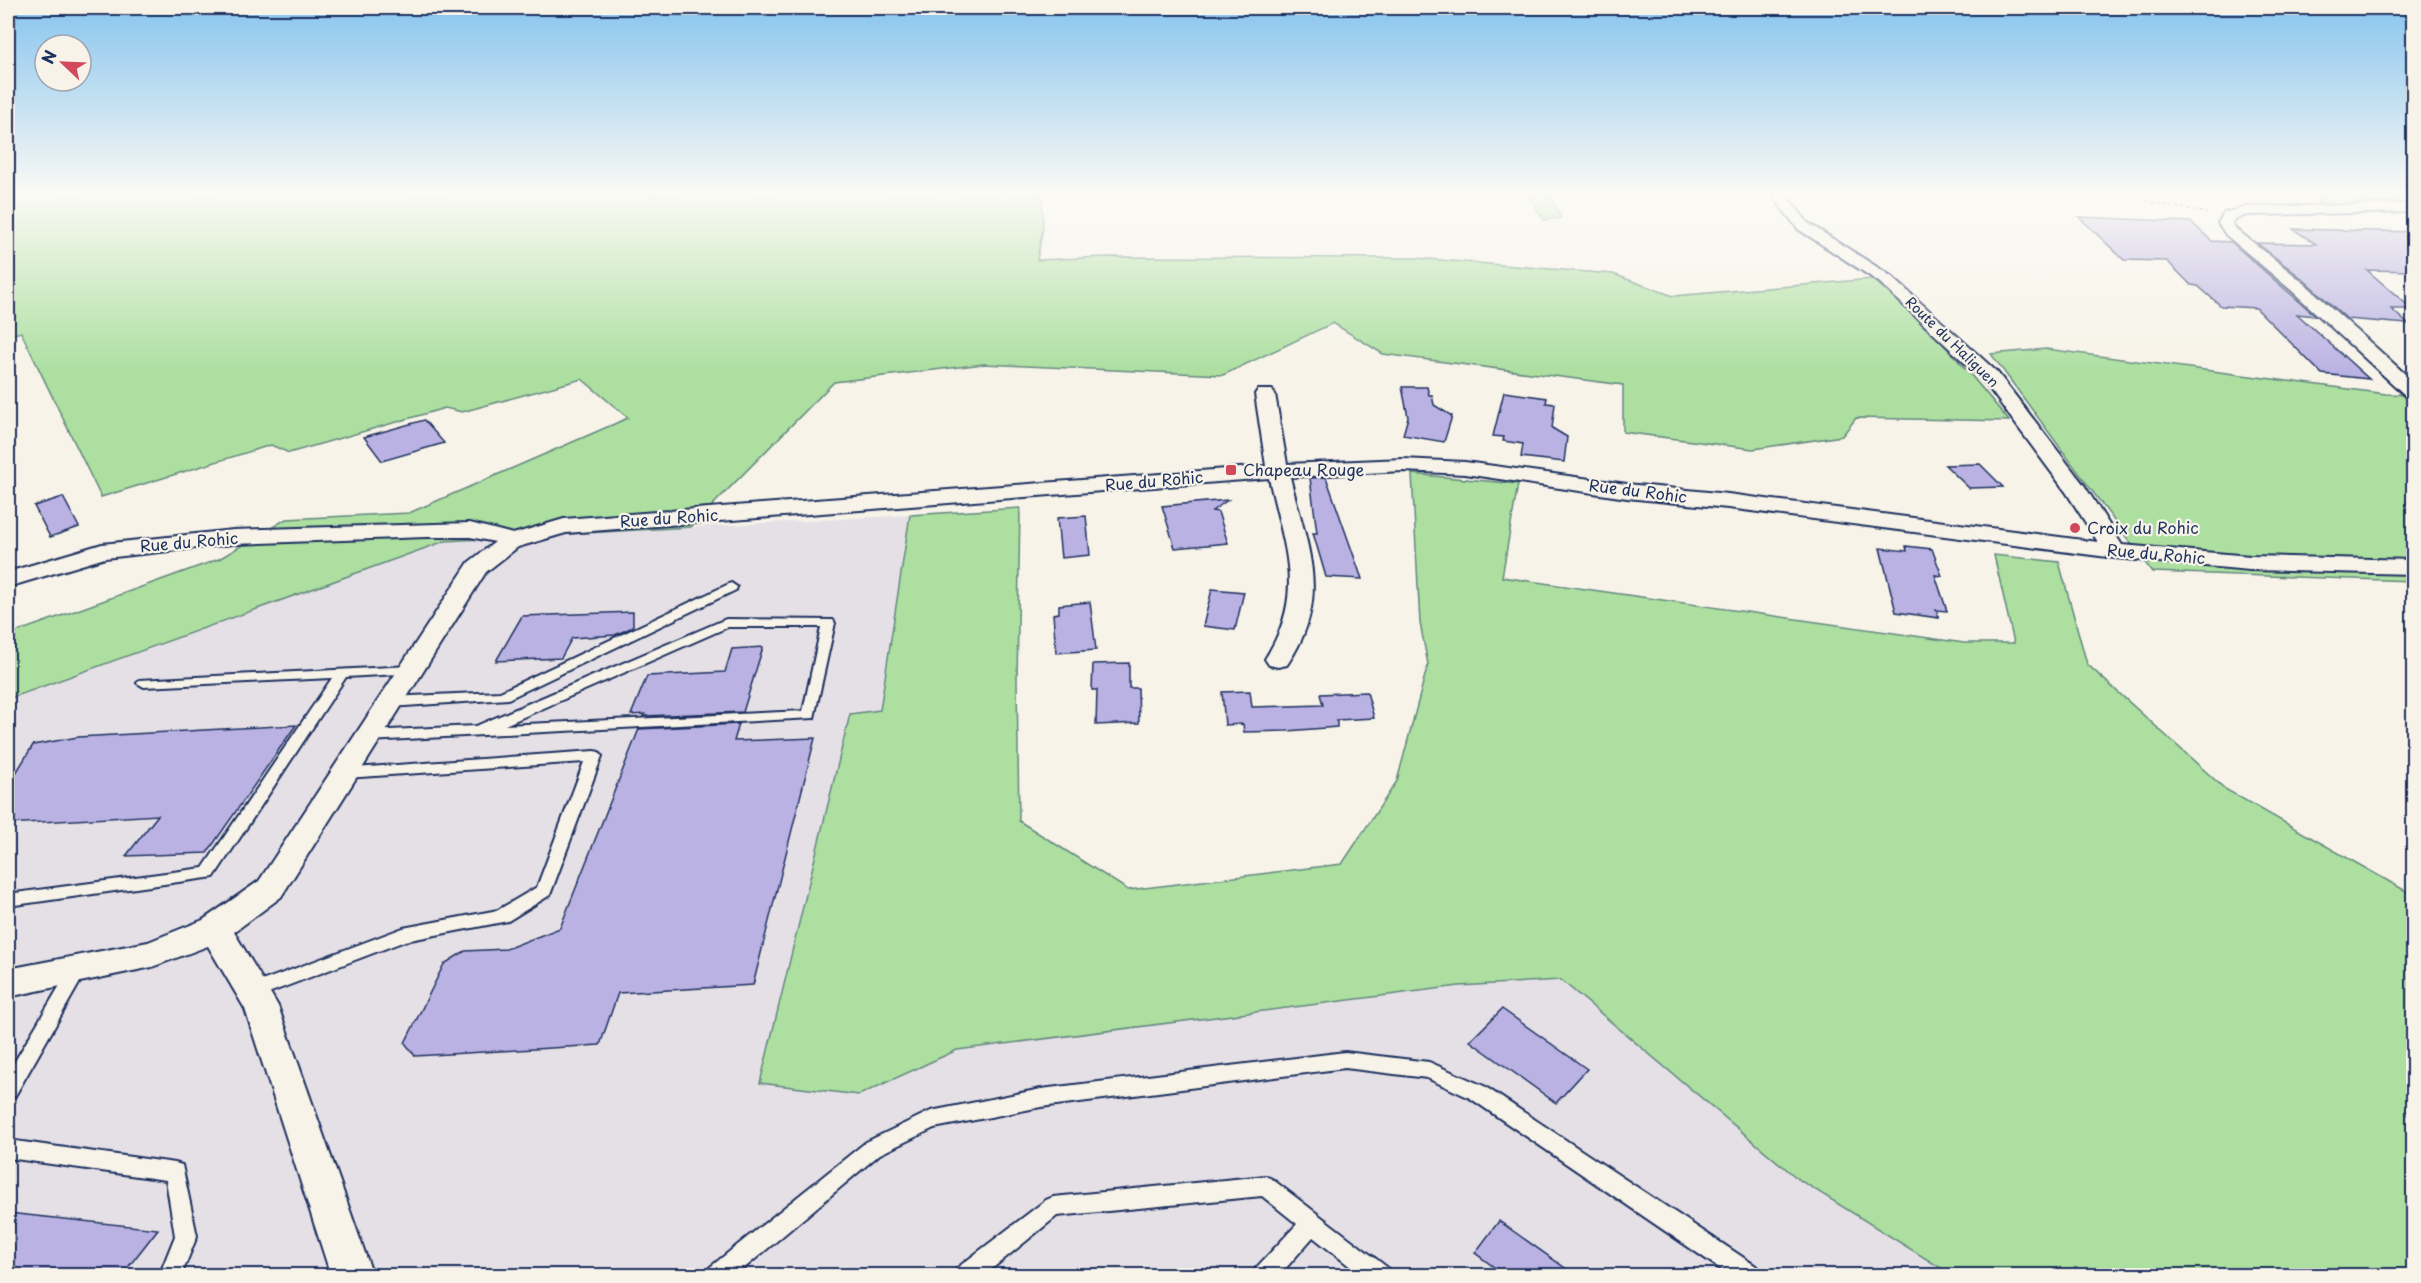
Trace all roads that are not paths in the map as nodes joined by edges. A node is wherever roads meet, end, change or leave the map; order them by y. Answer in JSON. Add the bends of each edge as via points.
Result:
{"nodes":[{"id":1,"x":1846,"y":254,"type":"edge"},
{"id":2,"x":2258,"y":254,"type":"edge"},
{"id":3,"x":2414,"y":393,"type":"edge"},
{"id":4,"x":1265,"y":394,"type":"dead end"},
{"id":5,"x":1278,"y":471,"type":"junction"},
{"id":6,"x":510,"y":543,"type":"junction"},
{"id":7,"x":2115,"y":551,"type":"junction"},
{"id":8,"x":2414,"y":567,"type":"edge"},
{"id":9,"x":8,"y":580,"type":"edge"},
{"id":10,"x":731,"y":587,"type":"dead end"},
{"id":11,"x":1278,"y":659,"type":"dead end"},
{"id":12,"x":411,"y":670,"type":"junction"},
{"id":13,"x":342,"y":673,"type":"junction"},
{"id":14,"x":144,"y":683,"type":"dead end"},
{"id":15,"x":390,"y":702,"type":"junction"},
{"id":16,"x":478,"y":731,"type":"junction"},
{"id":17,"x":368,"y":736,"type":"junction"},
{"id":18,"x":345,"y":773,"type":"junction"},
{"id":19,"x":8,"y":900,"type":"edge"},
{"id":20,"x":215,"y":929,"type":"junction"},
{"id":21,"x":79,"y":969,"type":"junction"},
{"id":22,"x":8,"y":983,"type":"edge"},
{"id":23,"x":252,"y":992,"type":"junction"},
{"id":24,"x":8,"y":1090,"type":"edge"},
{"id":25,"x":8,"y":1149,"type":"edge"},
{"id":26,"x":1312,"y":1222,"type":"junction"},
{"id":27,"x":170,"y":1275,"type":"edge"},
{"id":28,"x":352,"y":1275,"type":"edge"},
{"id":29,"x":717,"y":1275,"type":"edge"},
{"id":30,"x":965,"y":1275,"type":"edge"},
{"id":31,"x":1264,"y":1275,"type":"edge"},
{"id":32,"x":1380,"y":1275,"type":"edge"},
{"id":33,"x":1751,"y":1275,"type":"edge"}],
"edges":[{"from":1,"to":7,"type":"street","name":"Route du Haliguen","via":[[1885,279],[1990,376],[2076,490]]},
{"from":2,"to":3,"type":"street"},
{"from":4,"to":5,"type":"street"},
{"from":5,"to":6,"type":"street","name":"Rue du Rohic","via":[[564,526]]},
{"from":5,"to":7,"type":"street","name":"Rue du Rohic","via":[[1403,465],[1465,468]]},
{"from":5,"to":11,"type":"street","via":[[1299,558],[1302,595],[1296,628]]},
{"from":6,"to":9,"type":"street","name":"Rue du Rohic","via":[[503,537],[470,530],[222,538],[102,551]]},
{"from":6,"to":12,"type":"street","via":[[477,567]]},
{"from":7,"to":8,"type":"street","name":"Rue du Rohic","via":[[2250,563]]},
{"from":10,"to":15,"type":"lane","via":[[502,696]]},
{"from":12,"to":13,"type":"lane"},
{"from":12,"to":15,"type":"street"},
{"from":13,"to":14,"type":"lane"},
{"from":13,"to":19,"type":"lane","via":[[208,873]]},
{"from":15,"to":17,"type":"street"},
{"from":16,"to":16,"type":"lane","via":[[809,715],[828,623],[726,624]]},
{"from":16,"to":17,"type":"lane"},
{"from":17,"to":18,"type":"street"},
{"from":18,"to":20,"type":"street","via":[[270,889]]},
{"from":18,"to":23,"type":"lane","via":[[594,756],[544,891],[502,916],[403,935]]},
{"from":20,"to":21,"type":"street","via":[[152,954]]},
{"from":20,"to":23,"type":"street"},
{"from":21,"to":22,"type":"street"},
{"from":21,"to":24,"type":"lane"},
{"from":23,"to":28,"type":"street","via":[[261,1006]]},
{"from":25,"to":27,"type":"lane","via":[[176,1172],[186,1236]]},
{"from":26,"to":30,"type":"lane","via":[[1265,1186],[1053,1207]]},
{"from":26,"to":31,"type":"lane"},
{"from":26,"to":32,"type":"lane"},
{"from":29,"to":33,"type":"lane","via":[[873,1148],[931,1119],[1041,1098],[1345,1060],[1429,1070],[1477,1092]]}]}
